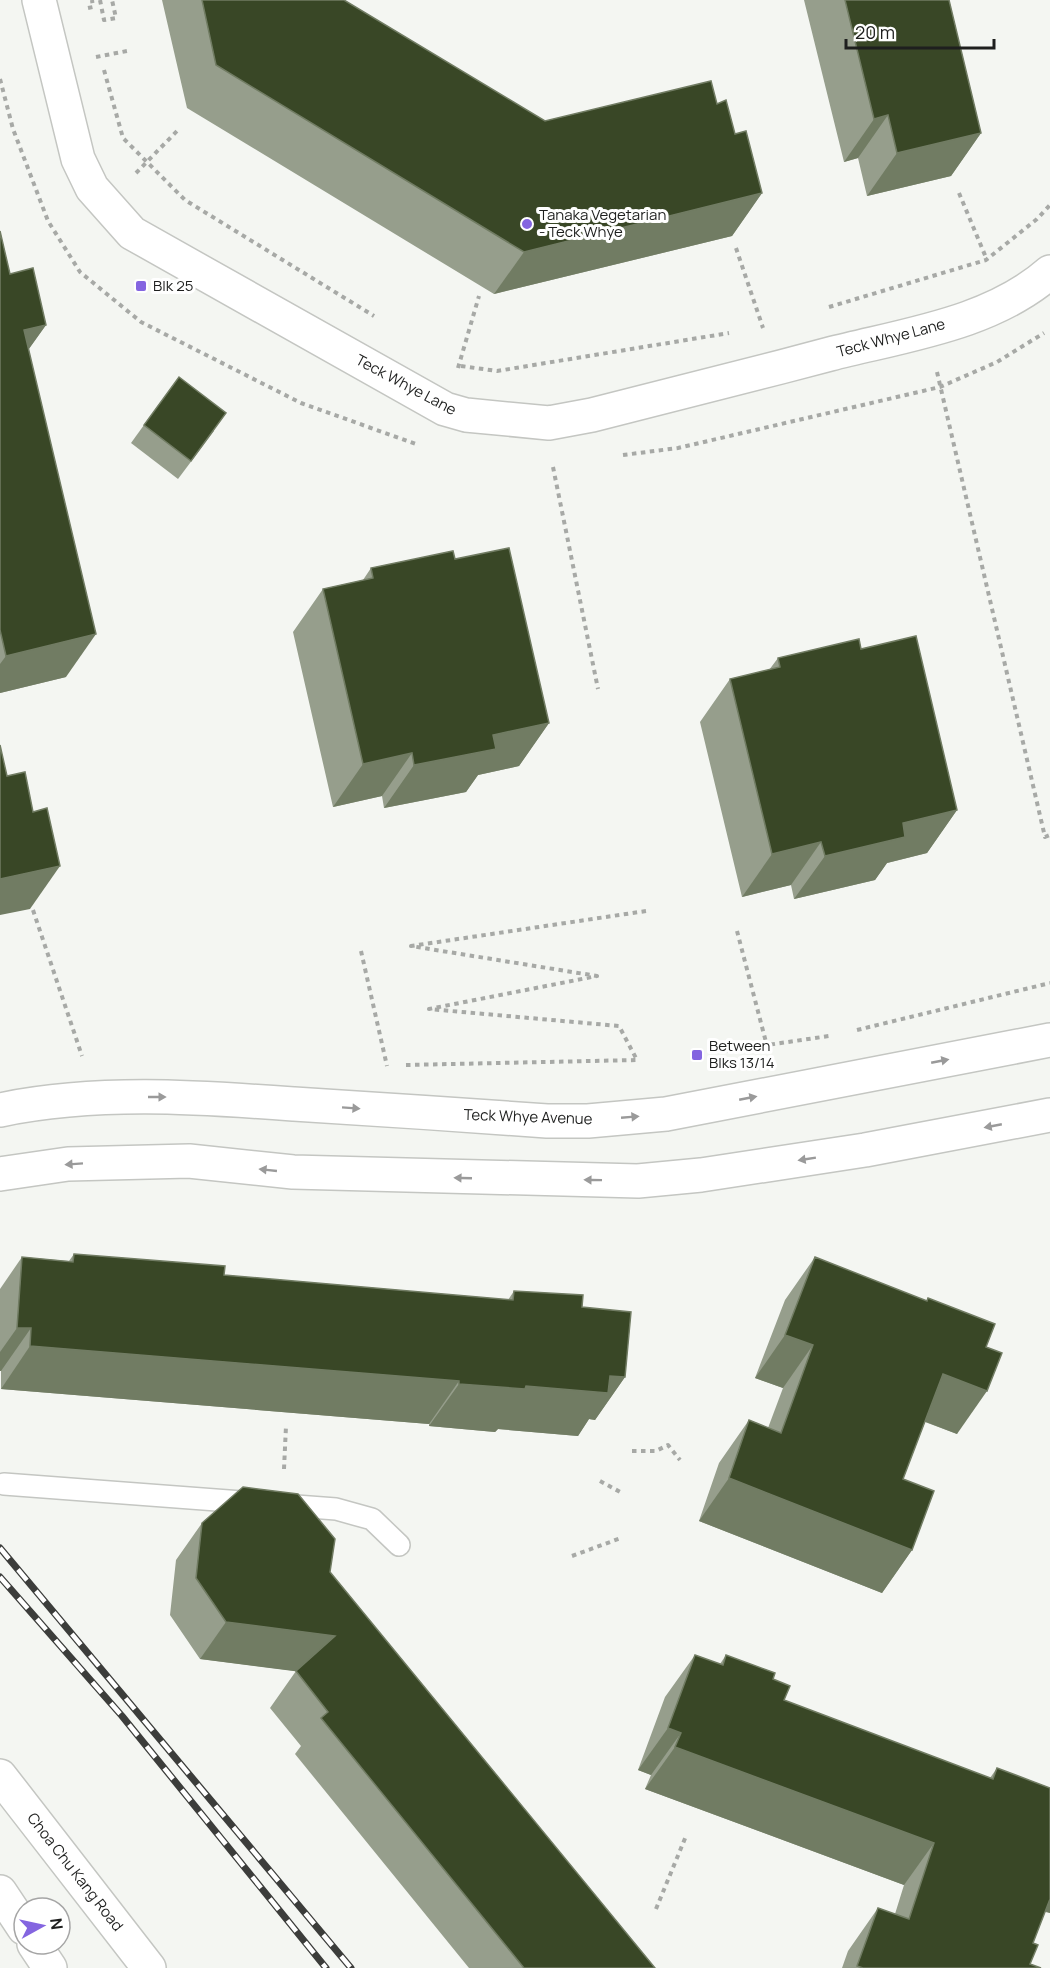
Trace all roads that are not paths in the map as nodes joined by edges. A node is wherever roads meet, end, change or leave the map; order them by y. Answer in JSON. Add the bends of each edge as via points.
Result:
{"nodes":[{"id":1,"x":39,"y":0,"type":"edge"},
{"id":2,"x":1050,"y":272,"type":"edge"},
{"id":3,"x":1050,"y":1040,"type":"edge"},
{"id":4,"x":0,"y":1110,"type":"edge"},
{"id":5,"x":1050,"y":1115,"type":"edge"},
{"id":6,"x":0,"y":1174,"type":"edge"},
{"id":7,"x":4,"y":1484,"type":"dead end"},
{"id":8,"x":399,"y":1545,"type":"dead end"},
{"id":9,"x":0,"y":1776,"type":"edge"},
{"id":10,"x":2,"y":1896,"type":"edge"},
{"id":11,"x":12,"y":1911,"type":"edge"},
{"id":12,"x":149,"y":1968,"type":"edge"}],
"edges":[{"from":1,"to":2,"type":"main road","name":"Teck Whye Lane","via":[[78,159],[92,188],[132,233],[446,409],[466,415],[549,423],[592,415],[927,331],[998,306]]},
{"from":4,"to":3,"type":"main road","name":"Teck Whye Avenue","one_way":true,"via":[[98,1097],[189,1097],[588,1121],[666,1114]]},
{"from":5,"to":6,"type":"main road","one_way":true,"via":[[865,1150],[638,1181],[293,1172],[189,1161],[68,1164]]},
{"from":7,"to":8,"type":"lane","via":[[336,1509],[372,1519]]},
{"from":9,"to":12,"type":"main road","name":"Choa Chu Kang Road"},
{"from":10,"to":11,"type":"main road"}]}
